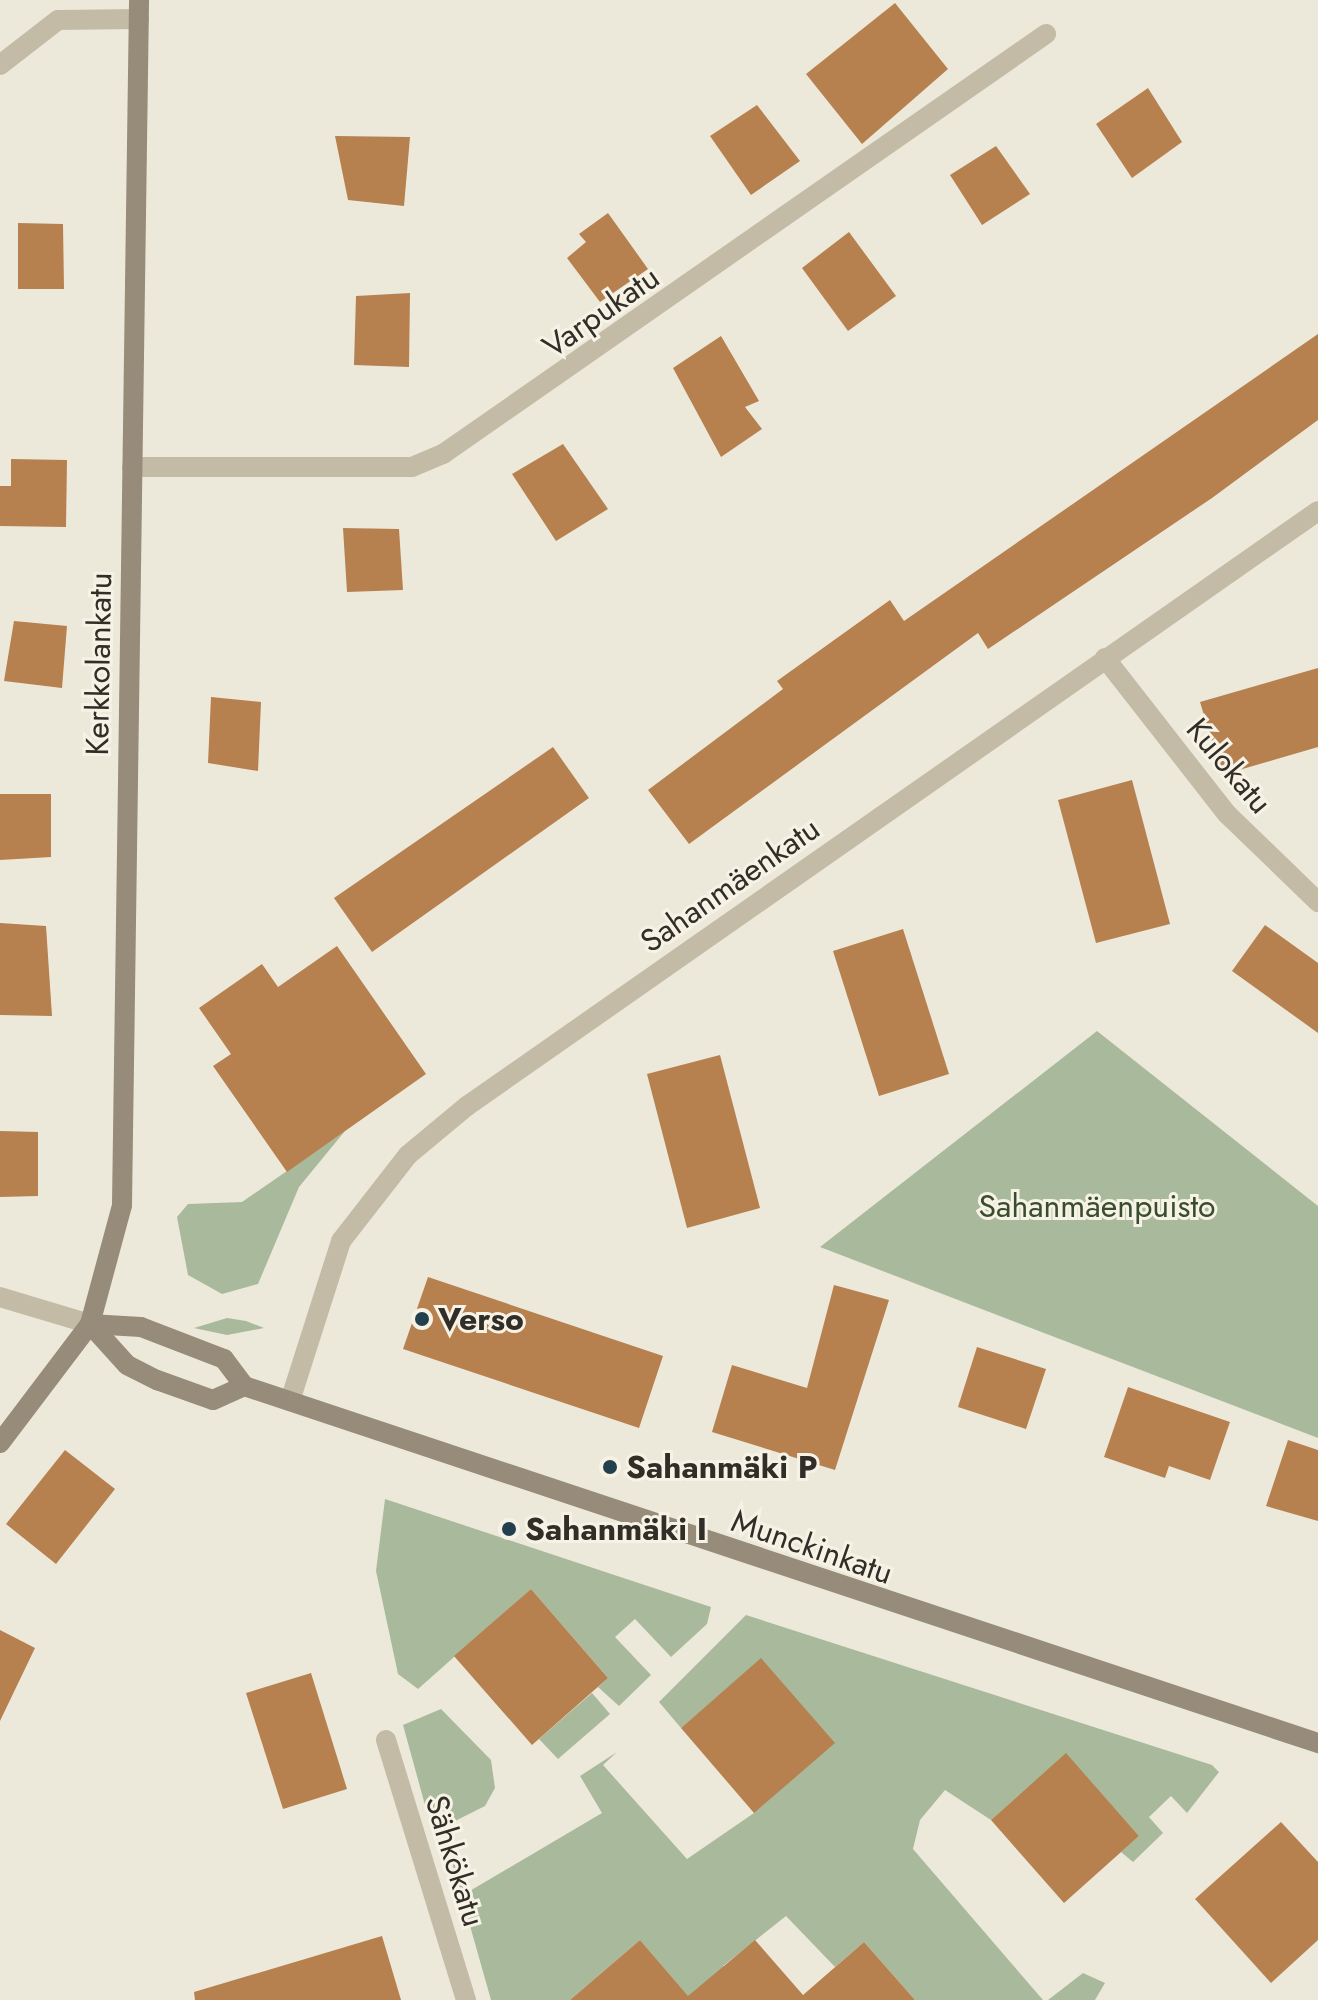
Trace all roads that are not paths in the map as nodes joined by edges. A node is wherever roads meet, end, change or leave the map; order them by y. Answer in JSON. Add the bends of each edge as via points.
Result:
{"nodes":[{"id":1,"x":139,"y":10,"type":"edge"},
{"id":2,"x":1046,"y":34,"type":"dead end"},
{"id":3,"x":0,"y":65,"type":"edge"},
{"id":4,"x":132,"y":467,"type":"junction"},
{"id":5,"x":1318,"y":511,"type":"edge"},
{"id":6,"x":1105,"y":658,"type":"junction"},
{"id":7,"x":1318,"y":902,"type":"edge"},
{"id":8,"x":0,"y":1297,"type":"edge"},
{"id":9,"x":90,"y":1324,"type":"junction"},
{"id":10,"x":244,"y":1386,"type":"junction"},
{"id":11,"x":290,"y":1401,"type":"junction"},
{"id":12,"x":0,"y":1443,"type":"edge"},
{"id":13,"x":386,"y":1740,"type":"dead end"},
{"id":14,"x":1318,"y":1743,"type":"edge"},
{"id":15,"x":466,"y":2000,"type":"edge"}],
"edges":[{"from":1,"to":3,"type":"street","via":[[58,20]]},
{"from":1,"to":4,"type":"main road","name":"Kerkkolankatu"},
{"from":2,"to":4,"type":"street","name":"Varpukatu","via":[[443,454],[412,467]]},
{"from":4,"to":9,"type":"main road","name":"Kerkkolankatu","via":[[122,1205]]},
{"from":5,"to":6,"type":"street","name":"Sahanmäenkatu"},
{"from":6,"to":7,"type":"street","name":"Kulokatu","via":[[1227,814]]},
{"from":6,"to":11,"type":"street","name":"Sahanmäenkatu","via":[[467,1106],[408,1155],[341,1241]]},
{"from":8,"to":9,"type":"street"},
{"from":9,"to":10,"type":"main road","via":[[141,1327],[224,1359]]},
{"from":9,"to":10,"type":"main road","via":[[127,1365],[157,1380],[213,1400]]},
{"from":9,"to":12,"type":"main road"},
{"from":10,"to":11,"type":"main road","name":"Munckinkatu"},
{"from":11,"to":14,"type":"main road","name":"Munckinkatu"},
{"from":13,"to":15,"type":"street","name":"Sähkökatu"}]}
